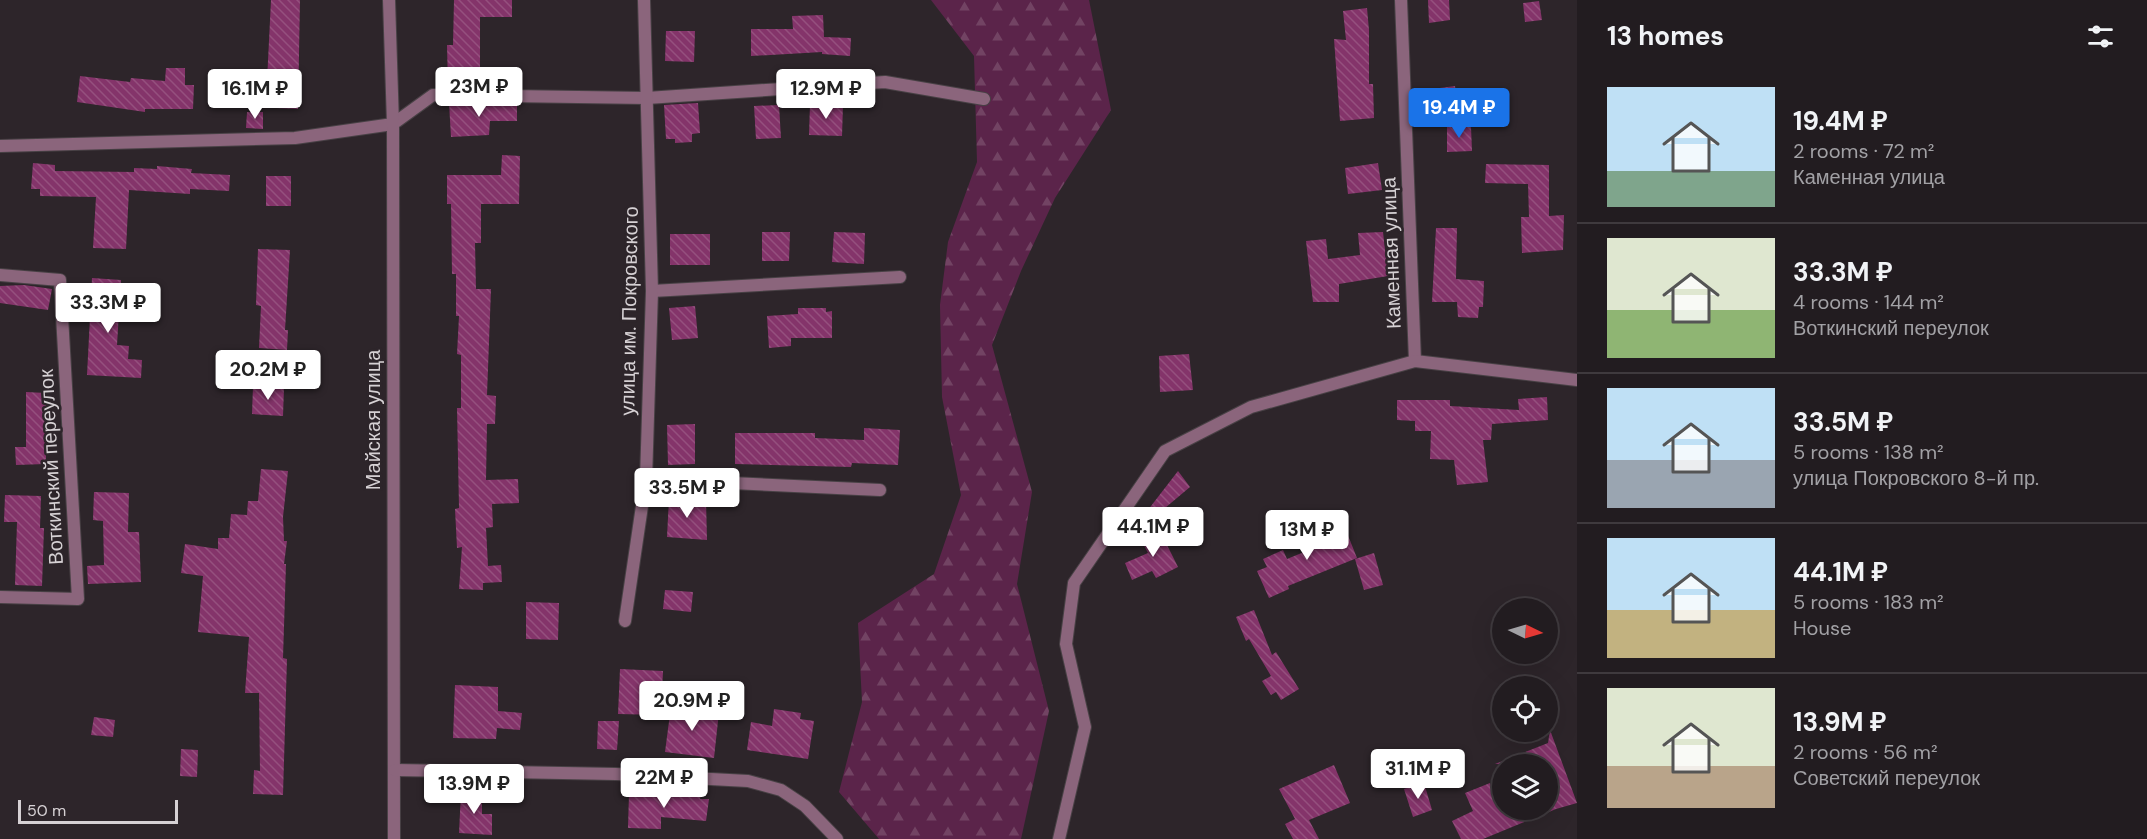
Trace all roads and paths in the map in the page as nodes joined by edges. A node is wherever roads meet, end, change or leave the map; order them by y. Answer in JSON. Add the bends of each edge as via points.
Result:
{"nodes":[{"id":1,"x":389,"y":0,"type":"edge"},
{"id":2,"x":644,"y":0,"type":"edge"},
{"id":3,"x":1401,"y":0,"type":"edge"},
{"id":4,"x":651,"y":97,"type":"junction"},
{"id":5,"x":984,"y":99,"type":"dead end"},
{"id":6,"x":393,"y":124,"type":"junction"},
{"id":7,"x":0,"y":146,"type":"edge"},
{"id":8,"x":0,"y":275,"type":"edge"},
{"id":9,"x":900,"y":277,"type":"dead end"},
{"id":10,"x":652,"y":291,"type":"junction"},
{"id":11,"x":1415,"y":361,"type":"junction"},
{"id":12,"x":1577,"y":380,"type":"edge"},
{"id":13,"x":646,"y":479,"type":"junction"},
{"id":14,"x":880,"y":490,"type":"dead end"},
{"id":15,"x":0,"y":597,"type":"edge"},
{"id":16,"x":626,"y":621,"type":"dead end"},
{"id":17,"x":395,"y":770,"type":"junction"},
{"id":18,"x":394,"y":839,"type":"edge"},
{"id":19,"x":837,"y":839,"type":"edge"},
{"id":20,"x":1059,"y":839,"type":"edge"}],
"edges":[{"from":1,"to":6,"type":"street","name":"Майская улица"},
{"from":2,"to":4,"type":"street","name":"улица им. Покровского"},
{"from":3,"to":11,"type":"street","name":"Каменная улица"},
{"from":4,"to":5,"type":"street","via":[[885,82]]},
{"from":4,"to":6,"type":"street","via":[[433,95]]},
{"from":4,"to":10,"type":"street","name":"улица им. Покровского"},
{"from":6,"to":7,"type":"street","via":[[295,138]]},
{"from":6,"to":17,"type":"street","name":"Майская улица"},
{"from":8,"to":15,"type":"street","name":"Воткинский переулок","via":[[60,280],[78,599]]},
{"from":9,"to":10,"type":"street"},
{"from":10,"to":13,"type":"street","name":"улица им. Покровского"},
{"from":11,"to":12,"type":"street"},
{"from":11,"to":20,"type":"street","via":[[1251,407],[1165,451],[1074,583],[1066,644],[1085,727]]},
{"from":13,"to":14,"type":"street"},
{"from":13,"to":16,"type":"street","name":"улица им. Покровского"},
{"from":17,"to":18,"type":"street","name":"Майская улица"},
{"from":17,"to":19,"type":"street","via":[[748,781],[781,790],[805,806]]}]}
